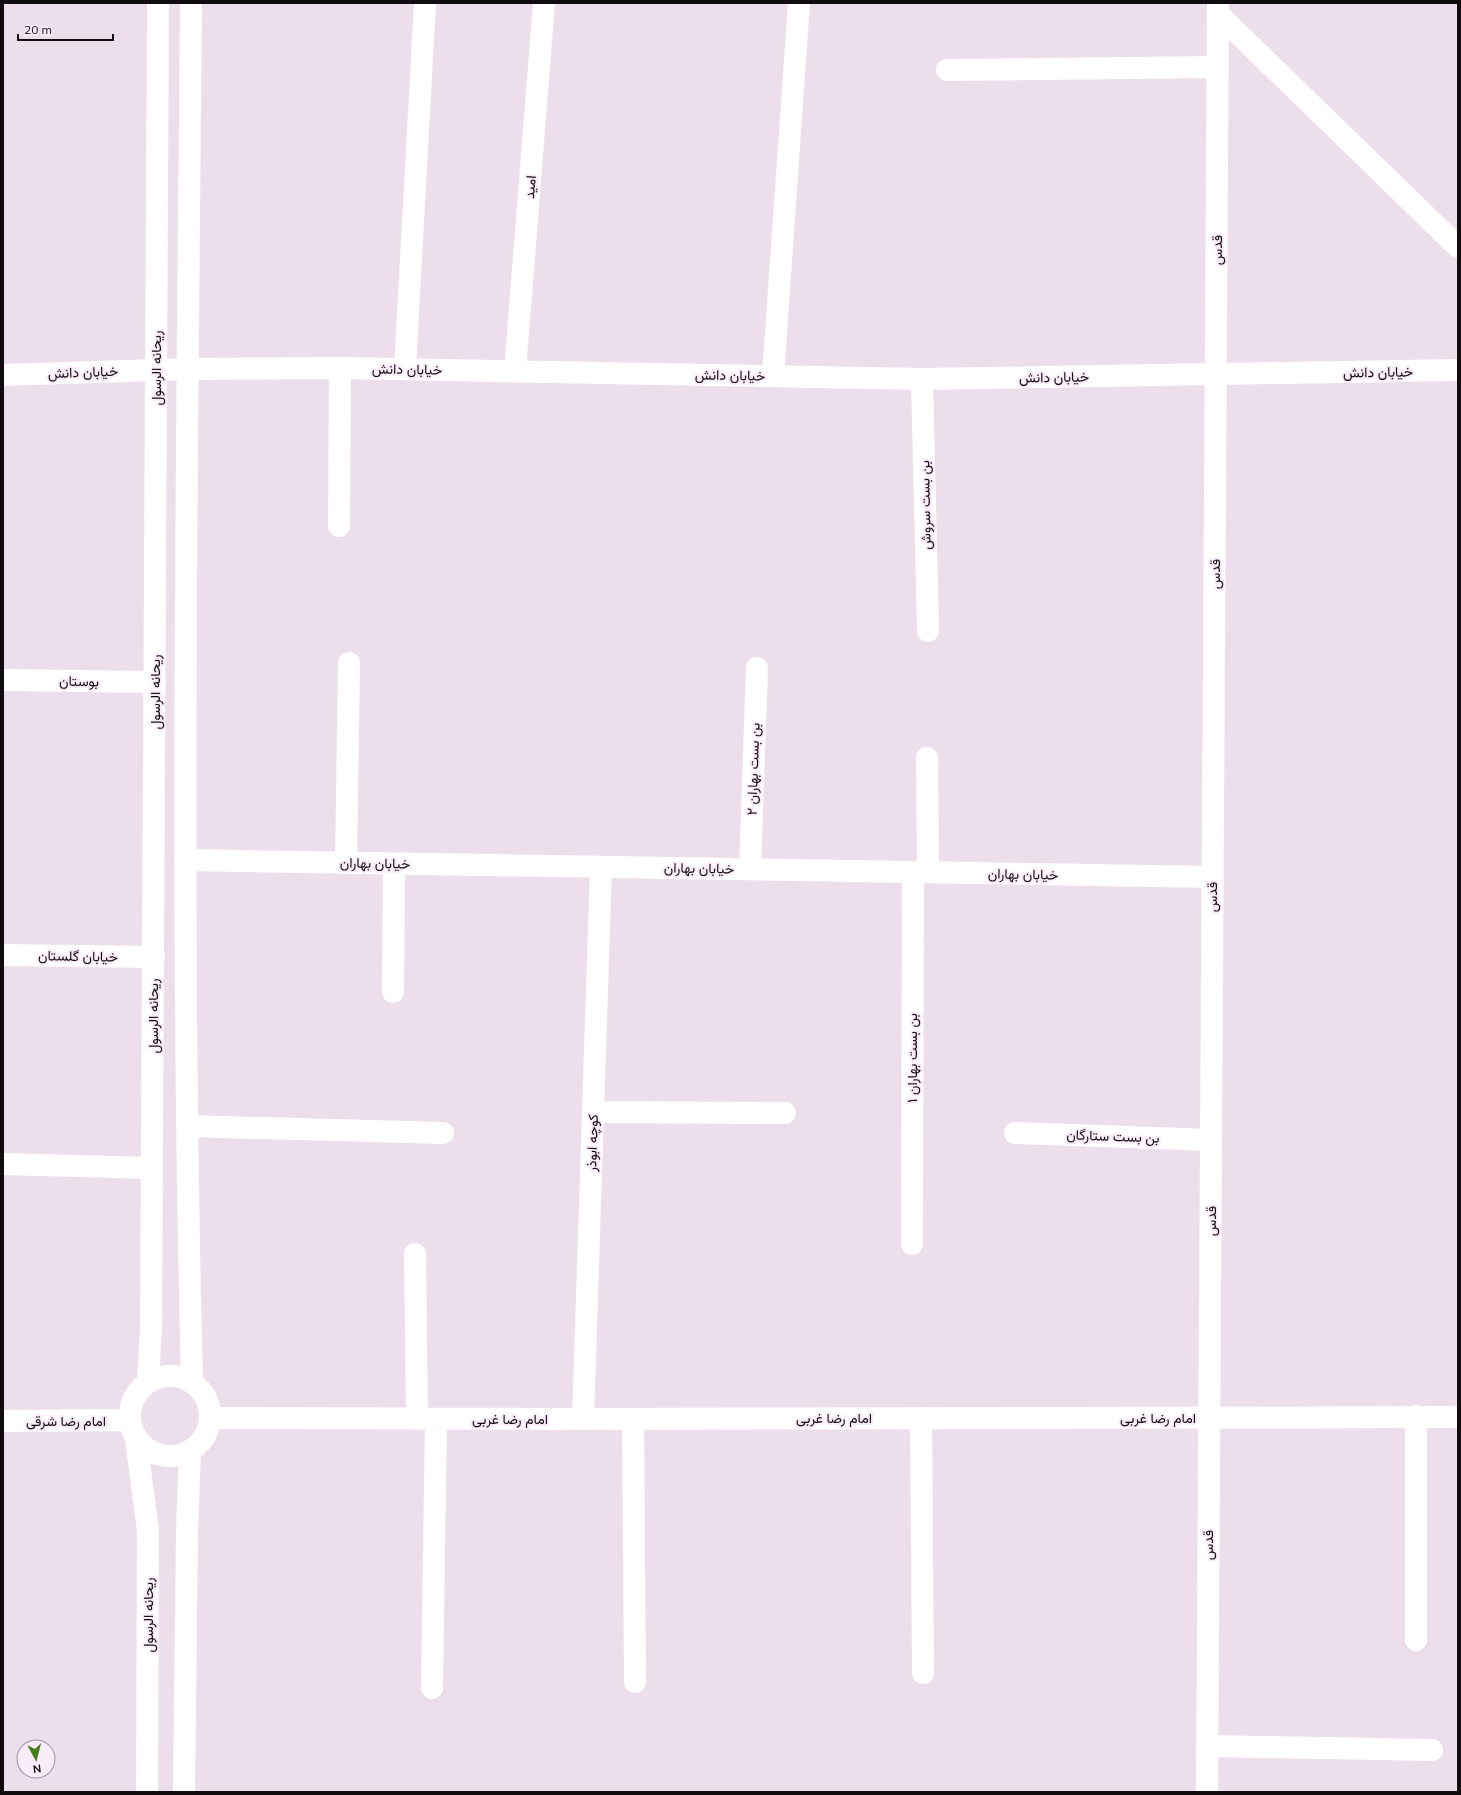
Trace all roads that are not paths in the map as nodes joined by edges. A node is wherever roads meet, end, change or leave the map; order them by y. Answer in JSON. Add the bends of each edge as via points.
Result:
{"nodes":[{"id":1,"x":158,"y":3,"type":"edge"},
{"id":2,"x":190,"y":3,"type":"edge"},
{"id":3,"x":425,"y":3,"type":"edge"},
{"id":4,"x":544,"y":3,"type":"edge"},
{"id":5,"x":799,"y":3,"type":"edge"},
{"id":6,"x":1218,"y":8,"type":"edge"},
{"id":7,"x":1218,"y":67,"type":"junction"},
{"id":8,"x":947,"y":70,"type":"dead end"},
{"id":9,"x":1458,"y":247,"type":"edge"},
{"id":10,"x":340,"y":368,"type":"junction"},
{"id":11,"x":405,"y":368,"type":"junction"},
{"id":12,"x":188,"y":369,"type":"junction"},
{"id":13,"x":156,"y":370,"type":"junction"},
{"id":14,"x":1458,"y":370,"type":"edge"},
{"id":15,"x":515,"y":371,"type":"junction"},
{"id":16,"x":3,"y":375,"type":"edge"},
{"id":17,"x":1216,"y":375,"type":"junction"},
{"id":18,"x":774,"y":376,"type":"junction"},
{"id":19,"x":922,"y":379,"type":"junction"},
{"id":20,"x":339,"y":526,"type":"dead end"},
{"id":21,"x":928,"y":632,"type":"dead end"},
{"id":22,"x":349,"y":663,"type":"dead end"},
{"id":23,"x":757,"y":668,"type":"dead end"},
{"id":24,"x":3,"y":680,"type":"edge"},
{"id":25,"x":155,"y":682,"type":"junction"},
{"id":26,"x":927,"y":758,"type":"dead end"},
{"id":27,"x":185,"y":860,"type":"junction"},
{"id":28,"x":346,"y":862,"type":"junction"},
{"id":29,"x":394,"y":864,"type":"junction"},
{"id":30,"x":601,"y":867,"type":"junction"},
{"id":31,"x":750,"y":869,"type":"junction"},
{"id":32,"x":920,"y":872,"type":"junction"},
{"id":33,"x":1213,"y":877,"type":"junction"},
{"id":34,"x":3,"y":956,"type":"edge"},
{"id":35,"x":154,"y":957,"type":"junction"},
{"id":36,"x":393,"y":992,"type":"dead end"},
{"id":37,"x":593,"y":1112,"type":"junction"},
{"id":38,"x":785,"y":1113,"type":"dead end"},
{"id":39,"x":187,"y":1126,"type":"junction"},
{"id":40,"x":443,"y":1133,"type":"dead end"},
{"id":41,"x":1015,"y":1133,"type":"dead end"},
{"id":42,"x":1211,"y":1140,"type":"junction"},
{"id":43,"x":3,"y":1164,"type":"edge"},
{"id":44,"x":152,"y":1168,"type":"junction"},
{"id":45,"x":912,"y":1244,"type":"dead end"},
{"id":46,"x":415,"y":1254,"type":"dead end"},
{"id":47,"x":148,"y":1381,"type":"junction"},
{"id":48,"x":192,"y":1381,"type":"junction"},
{"id":49,"x":1416,"y":1416,"type":"junction"},
{"id":50,"x":1209,"y":1417,"type":"junction"},
{"id":51,"x":1458,"y":1417,"type":"edge"},
{"id":52,"x":211,"y":1418,"type":"junction"},
{"id":53,"x":920,"y":1418,"type":"junction"},
{"id":54,"x":426,"y":1419,"type":"junction"},
{"id":55,"x":584,"y":1419,"type":"junction"},
{"id":56,"x":633,"y":1419,"type":"junction"},
{"id":57,"x":3,"y":1421,"type":"edge"},
{"id":58,"x":132,"y":1430,"type":"junction"},
{"id":59,"x":190,"y":1451,"type":"junction"},
{"id":60,"x":1416,"y":1640,"type":"dead end"},
{"id":61,"x":923,"y":1673,"type":"dead end"},
{"id":62,"x":635,"y":1682,"type":"dead end"},
{"id":63,"x":432,"y":1688,"type":"dead end"},
{"id":64,"x":1207,"y":1746,"type":"junction"},
{"id":65,"x":1432,"y":1750,"type":"dead end"},
{"id":66,"x":147,"y":1792,"type":"edge"},
{"id":67,"x":184,"y":1792,"type":"edge"},
{"id":68,"x":1207,"y":1792,"type":"edge"}],
"edges":[{"from":1,"to":13,"type":"street","name":"ریحانه الرسول"},
{"from":2,"to":12,"type":"street"},
{"from":3,"to":11,"type":"street"},
{"from":4,"to":15,"type":"street","name":"امید"},
{"from":5,"to":18,"type":"street"},
{"from":6,"to":7,"type":"street","name":"قدس"},
{"from":6,"to":9,"type":"street"},
{"from":7,"to":8,"type":"street"},
{"from":7,"to":17,"type":"street","name":"قدس"},
{"from":10,"to":11,"type":"street","name":"خیابان دانش"},
{"from":10,"to":12,"type":"street","name":"خیابان دانش"},
{"from":10,"to":20,"type":"street"},
{"from":11,"to":15,"type":"street","name":"خیابان دانش"},
{"from":12,"to":13,"type":"street","name":"خیابان دانش"},
{"from":12,"to":27,"type":"street"},
{"from":13,"to":16,"type":"street","name":"خیابان دانش"},
{"from":13,"to":25,"type":"street","name":"ریحانه الرسول"},
{"from":14,"to":17,"type":"street","name":"خیابان دانش"},
{"from":15,"to":18,"type":"street","name":"خیابان دانش"},
{"from":17,"to":19,"type":"street","name":"خیابان دانش"},
{"from":17,"to":33,"type":"street","name":"قدس"},
{"from":18,"to":19,"type":"street","name":"خیابان دانش"},
{"from":19,"to":21,"type":"street","name":"بن بست سروش"},
{"from":22,"to":28,"type":"street"},
{"from":23,"to":31,"type":"street","name":"بن بست بهاران ۲"},
{"from":24,"to":25,"type":"street","name":"بوستان"},
{"from":25,"to":35,"type":"street","name":"ریحانه الرسول"},
{"from":26,"to":32,"type":"street","name":"بن بست بهاران ۱"},
{"from":27,"to":28,"type":"street","name":"خیابان بهاران"},
{"from":27,"to":39,"type":"street"},
{"from":28,"to":29,"type":"street","name":"خیابان بهاران"},
{"from":29,"to":30,"type":"street","name":"خیابان بهاران"},
{"from":29,"to":36,"type":"street"},
{"from":30,"to":31,"type":"street","name":"خیابان بهاران"},
{"from":30,"to":37,"type":"street","name":"کوچه ابوذر"},
{"from":31,"to":32,"type":"street","name":"خیابان بهاران"},
{"from":32,"to":33,"type":"street","name":"خیابان بهاران"},
{"from":32,"to":45,"type":"street","name":"بن بست بهاران ۱"},
{"from":33,"to":42,"type":"street","name":"قدس"},
{"from":34,"to":35,"type":"street","name":"خیابان گلستان"},
{"from":35,"to":44,"type":"street","name":"ریحانه الرسول"},
{"from":37,"to":38,"type":"street"},
{"from":37,"to":55,"type":"street","name":"کوچه ابوذر"},
{"from":39,"to":40,"type":"street"},
{"from":39,"to":48,"type":"street"},
{"from":41,"to":42,"type":"street","name":"بن بست ستارگان"},
{"from":42,"to":50,"type":"street","name":"قدس"},
{"from":43,"to":44,"type":"street"},
{"from":44,"to":47,"type":"street","name":"ریحانه الرسول","via":[[151,1329]]},
{"from":46,"to":54,"type":"street"},
{"from":47,"to":48,"type":"street","via":[[170,1375]]},
{"from":47,"to":58,"type":"street","via":[[132,1398]]},
{"from":48,"to":52,"type":"street","via":[[206,1397]]},
{"from":49,"to":50,"type":"street","name":"امام رضا غربی"},
{"from":49,"to":51,"type":"street","name":"امام رضا غربی"},
{"from":49,"to":60,"type":"street"},
{"from":50,"to":53,"type":"street","name":"امام رضا غربی"},
{"from":50,"to":64,"type":"street","name":"قدس"},
{"from":52,"to":54,"type":"street","name":"امام رضا غربی"},
{"from":52,"to":59,"type":"street","via":[[204,1438]]},
{"from":53,"to":56,"type":"street","name":"امام رضا غربی"},
{"from":53,"to":61,"type":"street"},
{"from":54,"to":55,"type":"street","name":"امام رضا غربی"},
{"from":54,"to":63,"type":"street"},
{"from":55,"to":56,"type":"street","name":"امام رضا غربی"},
{"from":56,"to":62,"type":"street"},
{"from":57,"to":58,"type":"street","name":"امام رضا شرقی"},
{"from":58,"to":59,"type":"street","via":[[151,1453],[171,1457]]},
{"from":58,"to":66,"type":"street","name":"ریحانه الرسول","via":[[148,1531]]},
{"from":59,"to":67,"type":"street"},
{"from":64,"to":65,"type":"street"},
{"from":64,"to":68,"type":"street","name":"قدس"}]}
